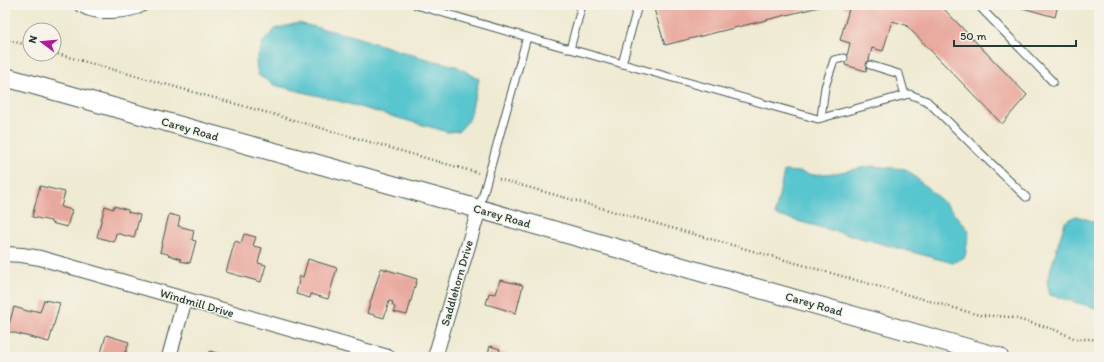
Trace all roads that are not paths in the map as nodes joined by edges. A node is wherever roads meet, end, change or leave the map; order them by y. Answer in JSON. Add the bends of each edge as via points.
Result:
{"nodes":[{"id":1,"x":82,"y":5,"type":"edge"},
{"id":2,"x":141,"y":5,"type":"edge"},
{"id":3,"x":416,"y":5,"type":"edge"},
{"id":4,"x":582,"y":5,"type":"edge"},
{"id":5,"x":638,"y":5,"type":"edge"},
{"id":6,"x":978,"y":5,"type":"edge"},
{"id":7,"x":442,"y":9,"type":"edge"},
{"id":8,"x":527,"y":37,"type":"junction"},
{"id":9,"x":570,"y":49,"type":"junction"},
{"id":10,"x":844,"y":58,"type":"dead end"},
{"id":11,"x":622,"y":64,"type":"junction"},
{"id":12,"x":870,"y":65,"type":"dead end"},
{"id":13,"x":5,"y":77,"type":"edge"},
{"id":14,"x":1053,"y":82,"type":"dead end"},
{"id":15,"x":905,"y":95,"type":"junction"},
{"id":16,"x":820,"y":118,"type":"junction"},
{"id":17,"x":1026,"y":197,"type":"dead end"},
{"id":18,"x":479,"y":209,"type":"junction"},
{"id":19,"x":5,"y":254,"type":"edge"},
{"id":20,"x":185,"y":300,"type":"junction"},
{"id":21,"x":989,"y":356,"type":"edge"},
{"id":22,"x":169,"y":357,"type":"edge"},
{"id":23,"x":388,"y":357,"type":"edge"},
{"id":24,"x":435,"y":357,"type":"edge"}],
"edges":[{"from":1,"to":2,"type":"street","via":[[91,9],[114,11]]},
{"from":3,"to":7,"type":"lane"},
{"from":4,"to":9,"type":"lane"},
{"from":5,"to":11,"type":"lane"},
{"from":6,"to":14,"type":"lane"},
{"from":7,"to":8,"type":"lane"},
{"from":8,"to":9,"type":"lane"},
{"from":8,"to":18,"type":"lane"},
{"from":9,"to":11,"type":"lane"},
{"from":10,"to":16,"type":"lane","via":[[834,60],[825,87]]},
{"from":11,"to":16,"type":"lane"},
{"from":12,"to":15,"type":"lane","via":[[899,74]]},
{"from":13,"to":18,"type":"street","name":"Carey Road"},
{"from":15,"to":16,"type":"lane"},
{"from":15,"to":17,"type":"lane","via":[[909,94],[927,101]]},
{"from":18,"to":21,"type":"street","name":"Carey Road"},
{"from":18,"to":24,"type":"street","name":"Saddlehorn Drive"},
{"from":19,"to":20,"type":"street","name":"Windmill Drive","via":[[40,258]]},
{"from":20,"to":22,"type":"street"},
{"from":20,"to":23,"type":"street","name":"Windmill Drive"}]}
